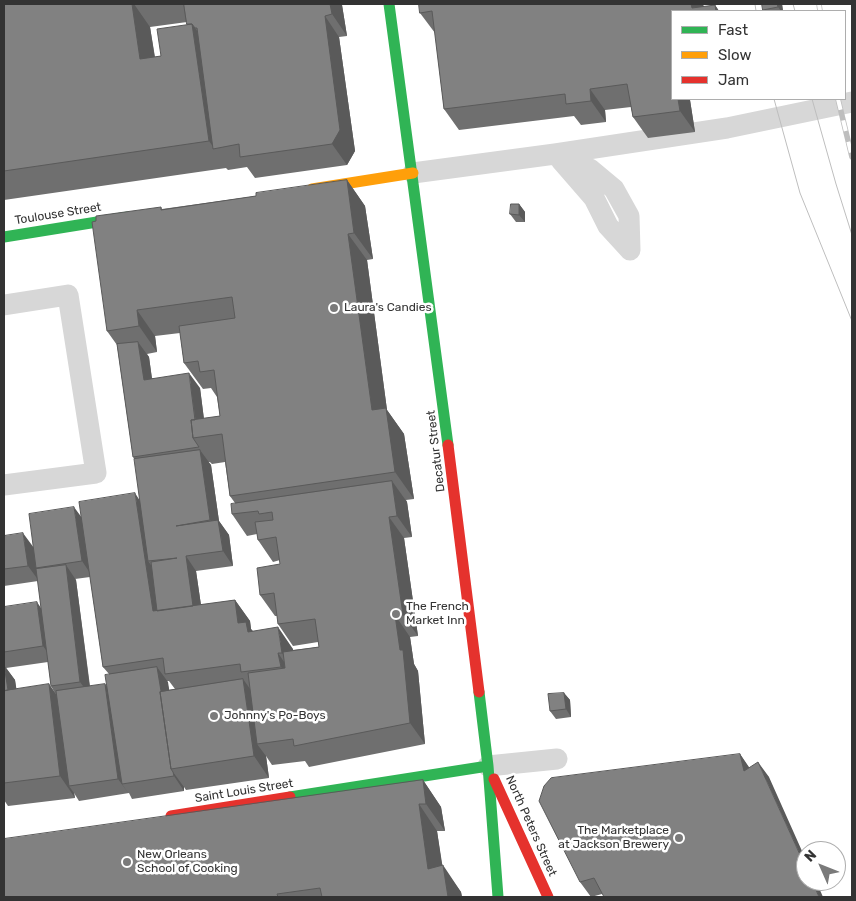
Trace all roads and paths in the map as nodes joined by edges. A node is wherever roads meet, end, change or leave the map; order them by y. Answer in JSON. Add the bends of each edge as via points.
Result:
{"nodes":[{"id":1,"x":389,"y":4,"type":"edge"},
{"id":2,"x":852,"y":102,"type":"edge"},
{"id":3,"x":413,"y":174,"type":"junction"},
{"id":4,"x":304,"y":190,"type":"edge"},
{"id":5,"x":140,"y":216,"type":"edge"},
{"id":6,"x":4,"y":237,"type":"edge"},
{"id":7,"x":4,"y":305,"type":"edge"},
{"id":8,"x":4,"y":485,"type":"edge"},
{"id":9,"x":557,"y":759,"type":"dead end"},
{"id":10,"x":488,"y":766,"type":"junction"},
{"id":11,"x":159,"y":818,"type":"edge"},
{"id":12,"x":498,"y":897,"type":"edge"},
{"id":13,"x":548,"y":897,"type":"edge"}],
"edges":[{"from":1,"to":3,"type":"street","name":"Decatur Street"},
{"from":2,"to":3,"type":"lane","via":[[726,128]]},
{"from":3,"to":4,"type":"street"},
{"from":3,"to":10,"type":"street","name":"Decatur Street"},
{"from":5,"to":6,"type":"street","name":"Toulouse Street"},
{"from":7,"to":8,"type":"lane","via":[[68,295],[96,473]]},
{"from":9,"to":10,"type":"lane"},
{"from":10,"to":11,"type":"street","name":"Saint Louis Street"},
{"from":10,"to":12,"type":"street","name":"Decatur Street"},
{"from":10,"to":13,"type":"street","name":"North Peters Street"}]}
